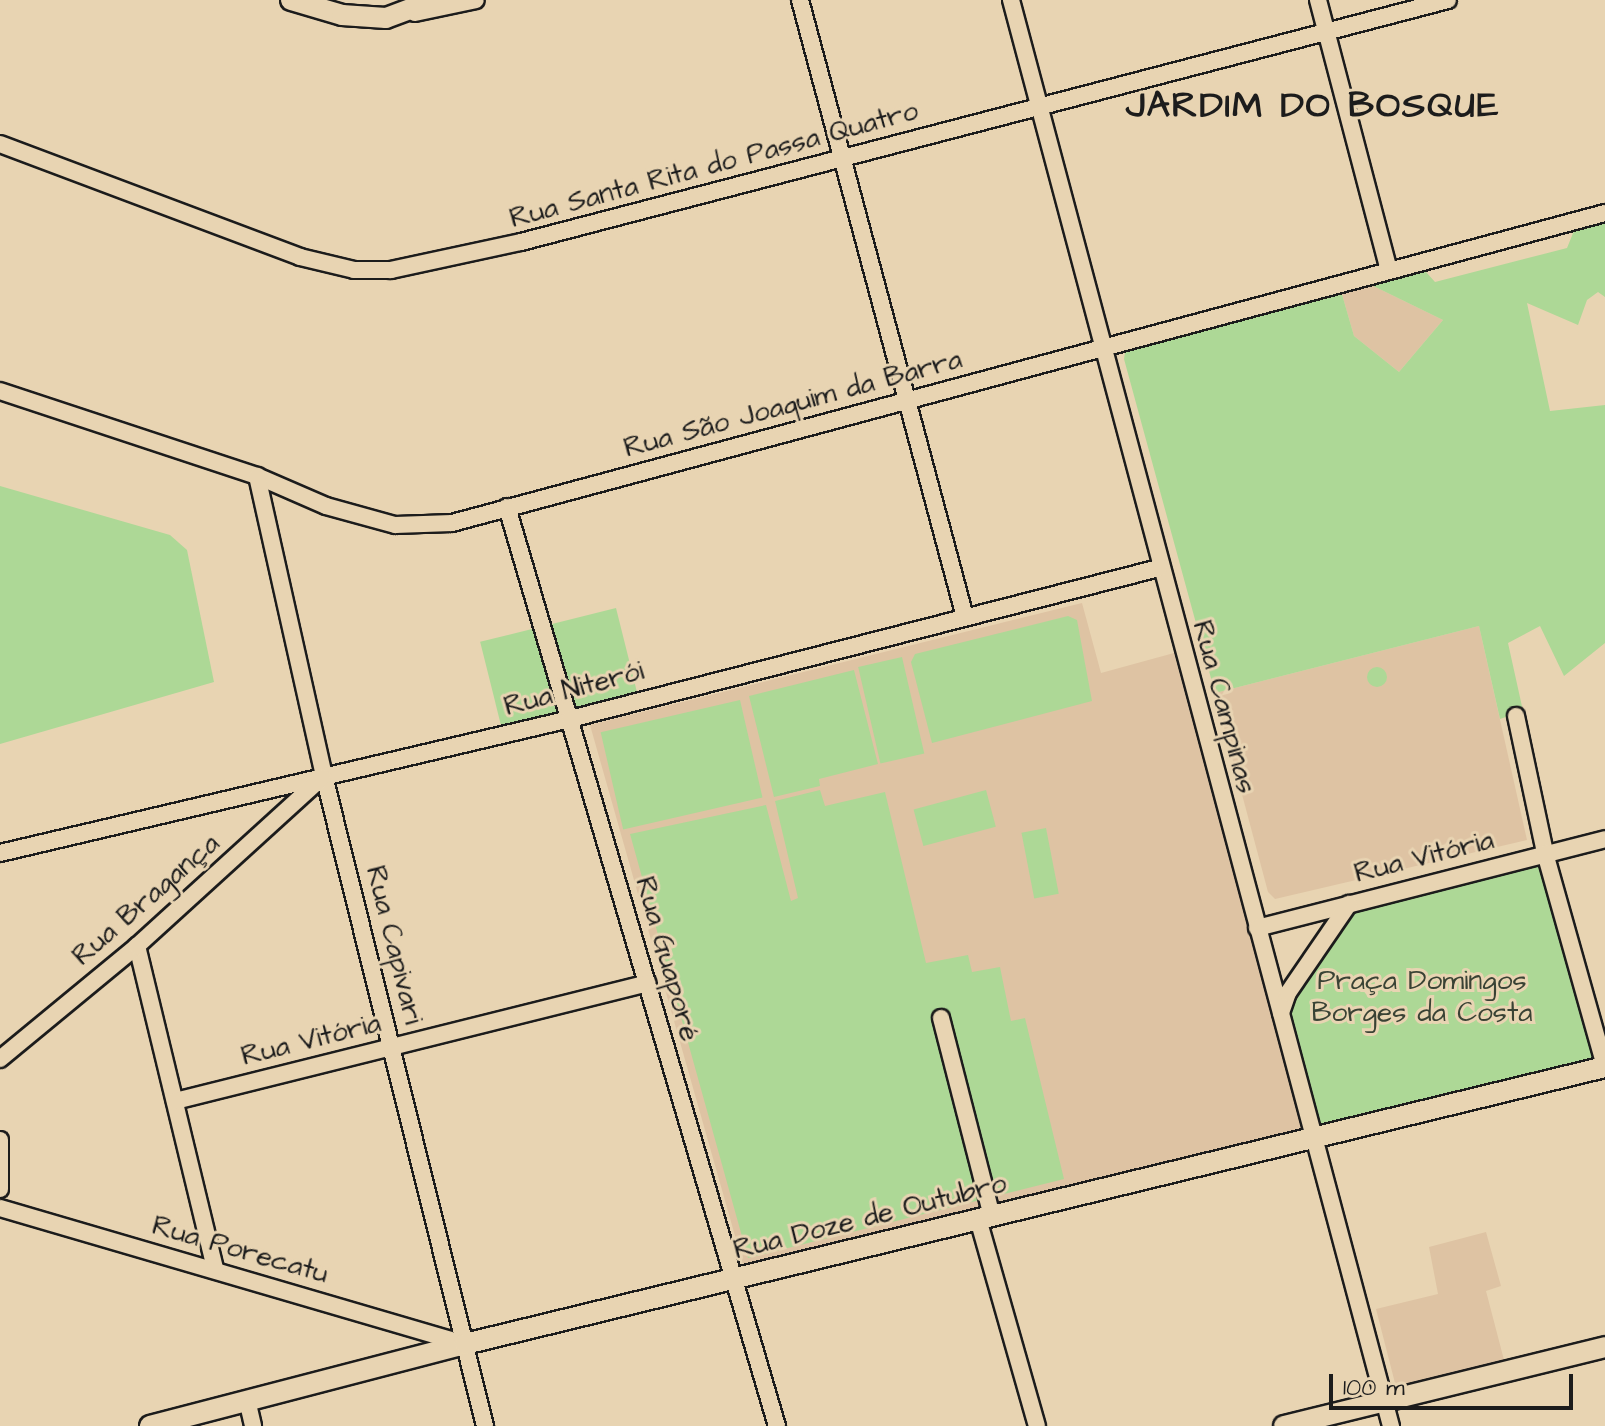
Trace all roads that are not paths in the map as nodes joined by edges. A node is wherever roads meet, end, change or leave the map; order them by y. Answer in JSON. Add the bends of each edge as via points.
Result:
{"nodes":[{"id":1,"x":291,"y":0,"type":"edge"},
{"id":2,"x":434,"y":0,"type":"edge"},
{"id":3,"x":476,"y":0,"type":"edge"},
{"id":4,"x":800,"y":0,"type":"edge"},
{"id":5,"x":1011,"y":0,"type":"edge"},
{"id":6,"x":1318,"y":0,"type":"edge"},
{"id":7,"x":1448,"y":0,"type":"edge"},
{"id":8,"x":386,"y":18,"type":"junction"},
{"id":9,"x":1326,"y":33,"type":"junction"},
{"id":10,"x":1040,"y":107,"type":"junction"},
{"id":11,"x":0,"y":144,"type":"edge"},
{"id":12,"x":841,"y":159,"type":"junction"},
{"id":13,"x":1605,"y":213,"type":"edge"},
{"id":14,"x":1389,"y":270,"type":"junction"},
{"id":15,"x":1105,"y":348,"type":"junction"},
{"id":16,"x":0,"y":391,"type":"edge"},
{"id":17,"x":908,"y":399,"type":"junction"},
{"id":18,"x":257,"y":476,"type":"junction"},
{"id":19,"x":507,"y":507,"type":"junction"},
{"id":20,"x":1159,"y":568,"type":"junction"},
{"id":21,"x":965,"y":617,"type":"junction"},
{"id":22,"x":1516,"y":716,"type":"dead end"},
{"id":23,"x":570,"y":719,"type":"junction"},
{"id":24,"x":324,"y":776,"type":"junction"},
{"id":25,"x":1605,"y":839,"type":"edge"},
{"id":26,"x":0,"y":853,"type":"edge"},
{"id":27,"x":1545,"y":853,"type":"junction"},
{"id":28,"x":1349,"y":904,"type":"junction"},
{"id":29,"x":1257,"y":928,"type":"junction"},
{"id":30,"x":137,"y":946,"type":"junction"},
{"id":31,"x":647,"y":983,"type":"junction"},
{"id":32,"x":1281,"y":1013,"type":"junction"},
{"id":33,"x":941,"y":1018,"type":"dead end"},
{"id":34,"x":394,"y":1046,"type":"junction"},
{"id":35,"x":0,"y":1059,"type":"edge"},
{"id":36,"x":1605,"y":1067,"type":"edge"},
{"id":37,"x":175,"y":1101,"type":"junction"},
{"id":38,"x":1317,"y":1137,"type":"junction"},
{"id":39,"x":0,"y":1140,"type":"edge"},
{"id":40,"x":0,"y":1189,"type":"edge"},
{"id":41,"x":0,"y":1208,"type":"edge"},
{"id":42,"x":985,"y":1218,"type":"junction"},
{"id":43,"x":215,"y":1269,"type":"junction"},
{"id":44,"x":734,"y":1279,"type":"junction"},
{"id":45,"x":465,"y":1344,"type":"junction"},
{"id":46,"x":1605,"y":1347,"type":"edge"},
{"id":47,"x":1385,"y":1402,"type":"junction"},
{"id":48,"x":248,"y":1404,"type":"junction"},
{"id":49,"x":150,"y":1426,"type":"edge"},
{"id":50,"x":253,"y":1426,"type":"edge"},
{"id":51,"x":485,"y":1426,"type":"edge"},
{"id":52,"x":777,"y":1426,"type":"edge"},
{"id":53,"x":1037,"y":1426,"type":"edge"},
{"id":54,"x":1284,"y":1426,"type":"edge"},
{"id":55,"x":1391,"y":1426,"type":"edge"}],
"edges":[{"from":1,"to":8,"type":"main road","via":[[342,15]]},
{"from":2,"to":8,"type":"main road"},
{"from":3,"to":8,"type":"street"},
{"from":4,"to":12,"type":"street"},
{"from":5,"to":10,"type":"street","name":"Rua Campinas"},
{"from":6,"to":9,"type":"street"},
{"from":7,"to":9,"type":"street","name":"Rua Santa Rita do Passa Quatro"},
{"from":9,"to":10,"type":"street","name":"Rua Santa Rita do Passa Quatro"},
{"from":9,"to":14,"type":"street"},
{"from":10,"to":12,"type":"street","name":"Rua Santa Rita do Passa Quatro"},
{"from":10,"to":15,"type":"street","name":"Rua Campinas"},
{"from":11,"to":12,"type":"street","name":"Rua Santa Rita do Passa Quatro","via":[[300,257],[354,270],[435,264]]},
{"from":12,"to":17,"type":"street"},
{"from":13,"to":14,"type":"street","name":"Rua São Joaquim da Barra"},
{"from":14,"to":15,"type":"street","name":"Rua São Joaquim da Barra"},
{"from":15,"to":17,"type":"street","name":"Rua São Joaquim da Barra"},
{"from":15,"to":20,"type":"street","name":"Rua Campinas"},
{"from":16,"to":18,"type":"street","name":"Rua São Joaquim da Barra"},
{"from":17,"to":19,"type":"street","name":"Rua São Joaquim da Barra"},
{"from":17,"to":21,"type":"street"},
{"from":18,"to":19,"type":"street","name":"Rua São Joaquim da Barra","via":[[326,506],[395,525],[452,523]]},
{"from":18,"to":24,"type":"street","name":"Rua Capivari"},
{"from":19,"to":23,"type":"street","name":"Rua Guaporé"},
{"from":20,"to":21,"type":"street","name":"Rua Niterói"},
{"from":20,"to":29,"type":"street","name":"Rua Campinas"},
{"from":21,"to":23,"type":"street","name":"Rua Niterói"},
{"from":22,"to":27,"type":"street"},
{"from":23,"to":24,"type":"street","name":"Rua Niterói"},
{"from":23,"to":31,"type":"street","name":"Rua Guaporé"},
{"from":24,"to":26,"type":"street","name":"Rua Niterói"},
{"from":24,"to":30,"type":"street","name":"Rua Bragança"},
{"from":24,"to":34,"type":"street","name":"Rua Capivari"},
{"from":25,"to":27,"type":"street","name":"Rua Vitória"},
{"from":27,"to":28,"type":"street","name":"Rua Vitória"},
{"from":27,"to":36,"type":"street"},
{"from":28,"to":29,"type":"street","name":"Rua Vitória"},
{"from":28,"to":32,"type":"street","via":[[1288,993]]},
{"from":29,"to":32,"type":"street","name":"Rua Campinas"},
{"from":30,"to":35,"type":"street","name":"Rua Bragança"},
{"from":30,"to":37,"type":"street"},
{"from":31,"to":34,"type":"street","name":"Rua Vitória"},
{"from":31,"to":44,"type":"street","name":"Rua Guaporé"},
{"from":32,"to":38,"type":"street","name":"Rua Campinas"},
{"from":33,"to":42,"type":"street"},
{"from":34,"to":37,"type":"street","name":"Rua Vitória"},
{"from":34,"to":45,"type":"street","name":"Rua Capivari"},
{"from":36,"to":38,"type":"main road","name":"Rua Doze de Outubro"},
{"from":37,"to":43,"type":"street"},
{"from":38,"to":42,"type":"main road","name":"Rua Doze de Outubro"},
{"from":38,"to":47,"type":"street","name":"Rua Campinas"},
{"from":39,"to":40,"type":"street"},
{"from":41,"to":43,"type":"street","name":"Rua Porecatu"},
{"from":42,"to":44,"type":"main road","name":"Rua Doze de Outubro"},
{"from":42,"to":53,"type":"street"},
{"from":43,"to":45,"type":"street","name":"Rua Porecatu"},
{"from":44,"to":45,"type":"main road","name":"Rua Doze de Outubro"},
{"from":44,"to":52,"type":"street","name":"Rua Guaporé"},
{"from":45,"to":48,"type":"main road","name":"Rua Doze de Outubro"},
{"from":45,"to":51,"type":"street","name":"Rua Capivari"},
{"from":46,"to":47,"type":"main road"},
{"from":47,"to":54,"type":"main road"},
{"from":47,"to":55,"type":"street","name":"Rua Campinas"},
{"from":48,"to":49,"type":"main road","name":"Rua Doze de Outubro"},
{"from":48,"to":50,"type":"street"}]}
